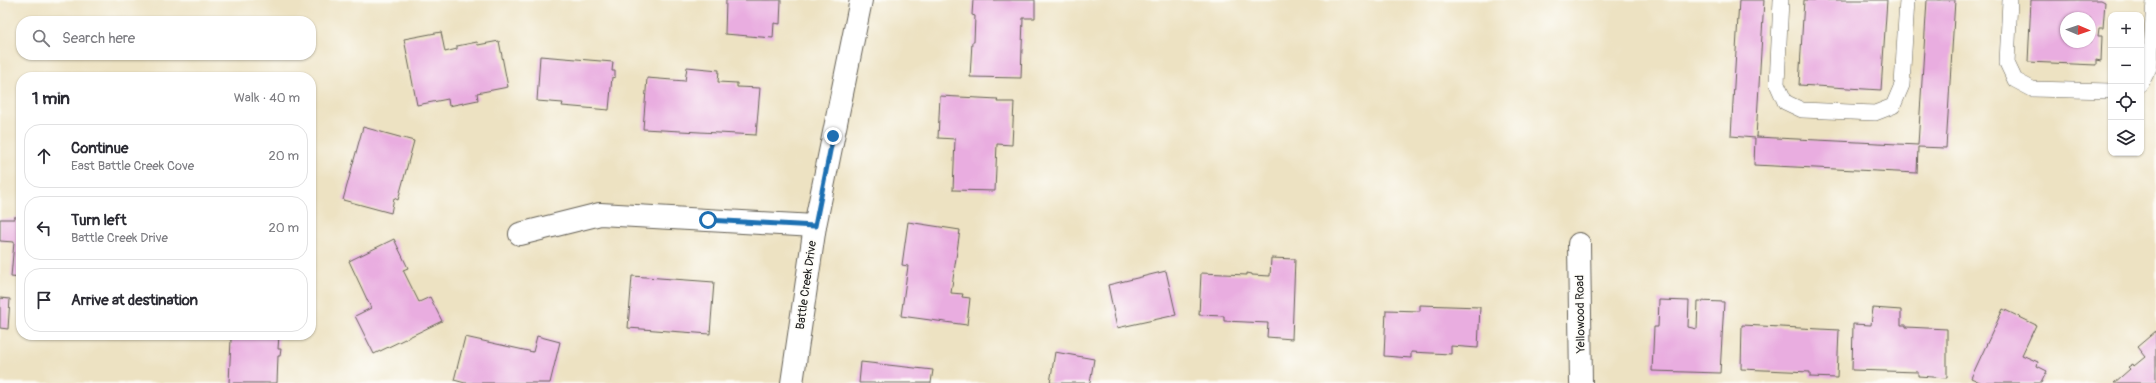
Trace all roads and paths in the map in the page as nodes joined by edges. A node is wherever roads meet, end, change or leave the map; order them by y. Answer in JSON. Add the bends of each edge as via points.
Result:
{"nodes":[{"id":1,"x":860,"y":0,"type":"edge"},
{"id":2,"x":1781,"y":0,"type":"edge"},
{"id":3,"x":1907,"y":0,"type":"edge"},
{"id":4,"x":2010,"y":0,"type":"edge"},
{"id":5,"x":2154,"y":0,"type":"edge"},
{"id":6,"x":2144,"y":78,"type":"edge"},
{"id":7,"x":2108,"y":91,"type":"edge"},
{"id":8,"x":815,"y":226,"type":"junction"},
{"id":9,"x":520,"y":234,"type":"dead end"},
{"id":10,"x":1579,"y":244,"type":"dead end"},
{"id":11,"x":792,"y":383,"type":"edge"},
{"id":12,"x":1581,"y":383,"type":"edge"}],
"edges":[{"from":1,"to":8,"type":"street","name":"Battle Creek Drive"},
{"from":2,"to":3,"type":"lane","via":[[1777,84],[1784,102],[1802,110],[1875,113],[1893,106],[1902,85]]},
{"from":4,"to":7,"type":"lane","via":[[2007,63],[2015,80],[2032,89]]},
{"from":5,"to":6,"type":"lane","via":[[2150,66]]},
{"from":8,"to":9,"type":"street","via":[[600,214]]},
{"from":8,"to":11,"type":"street","name":"Battle Creek Drive"},
{"from":10,"to":12,"type":"street","name":"Yellowood Road"}]}
